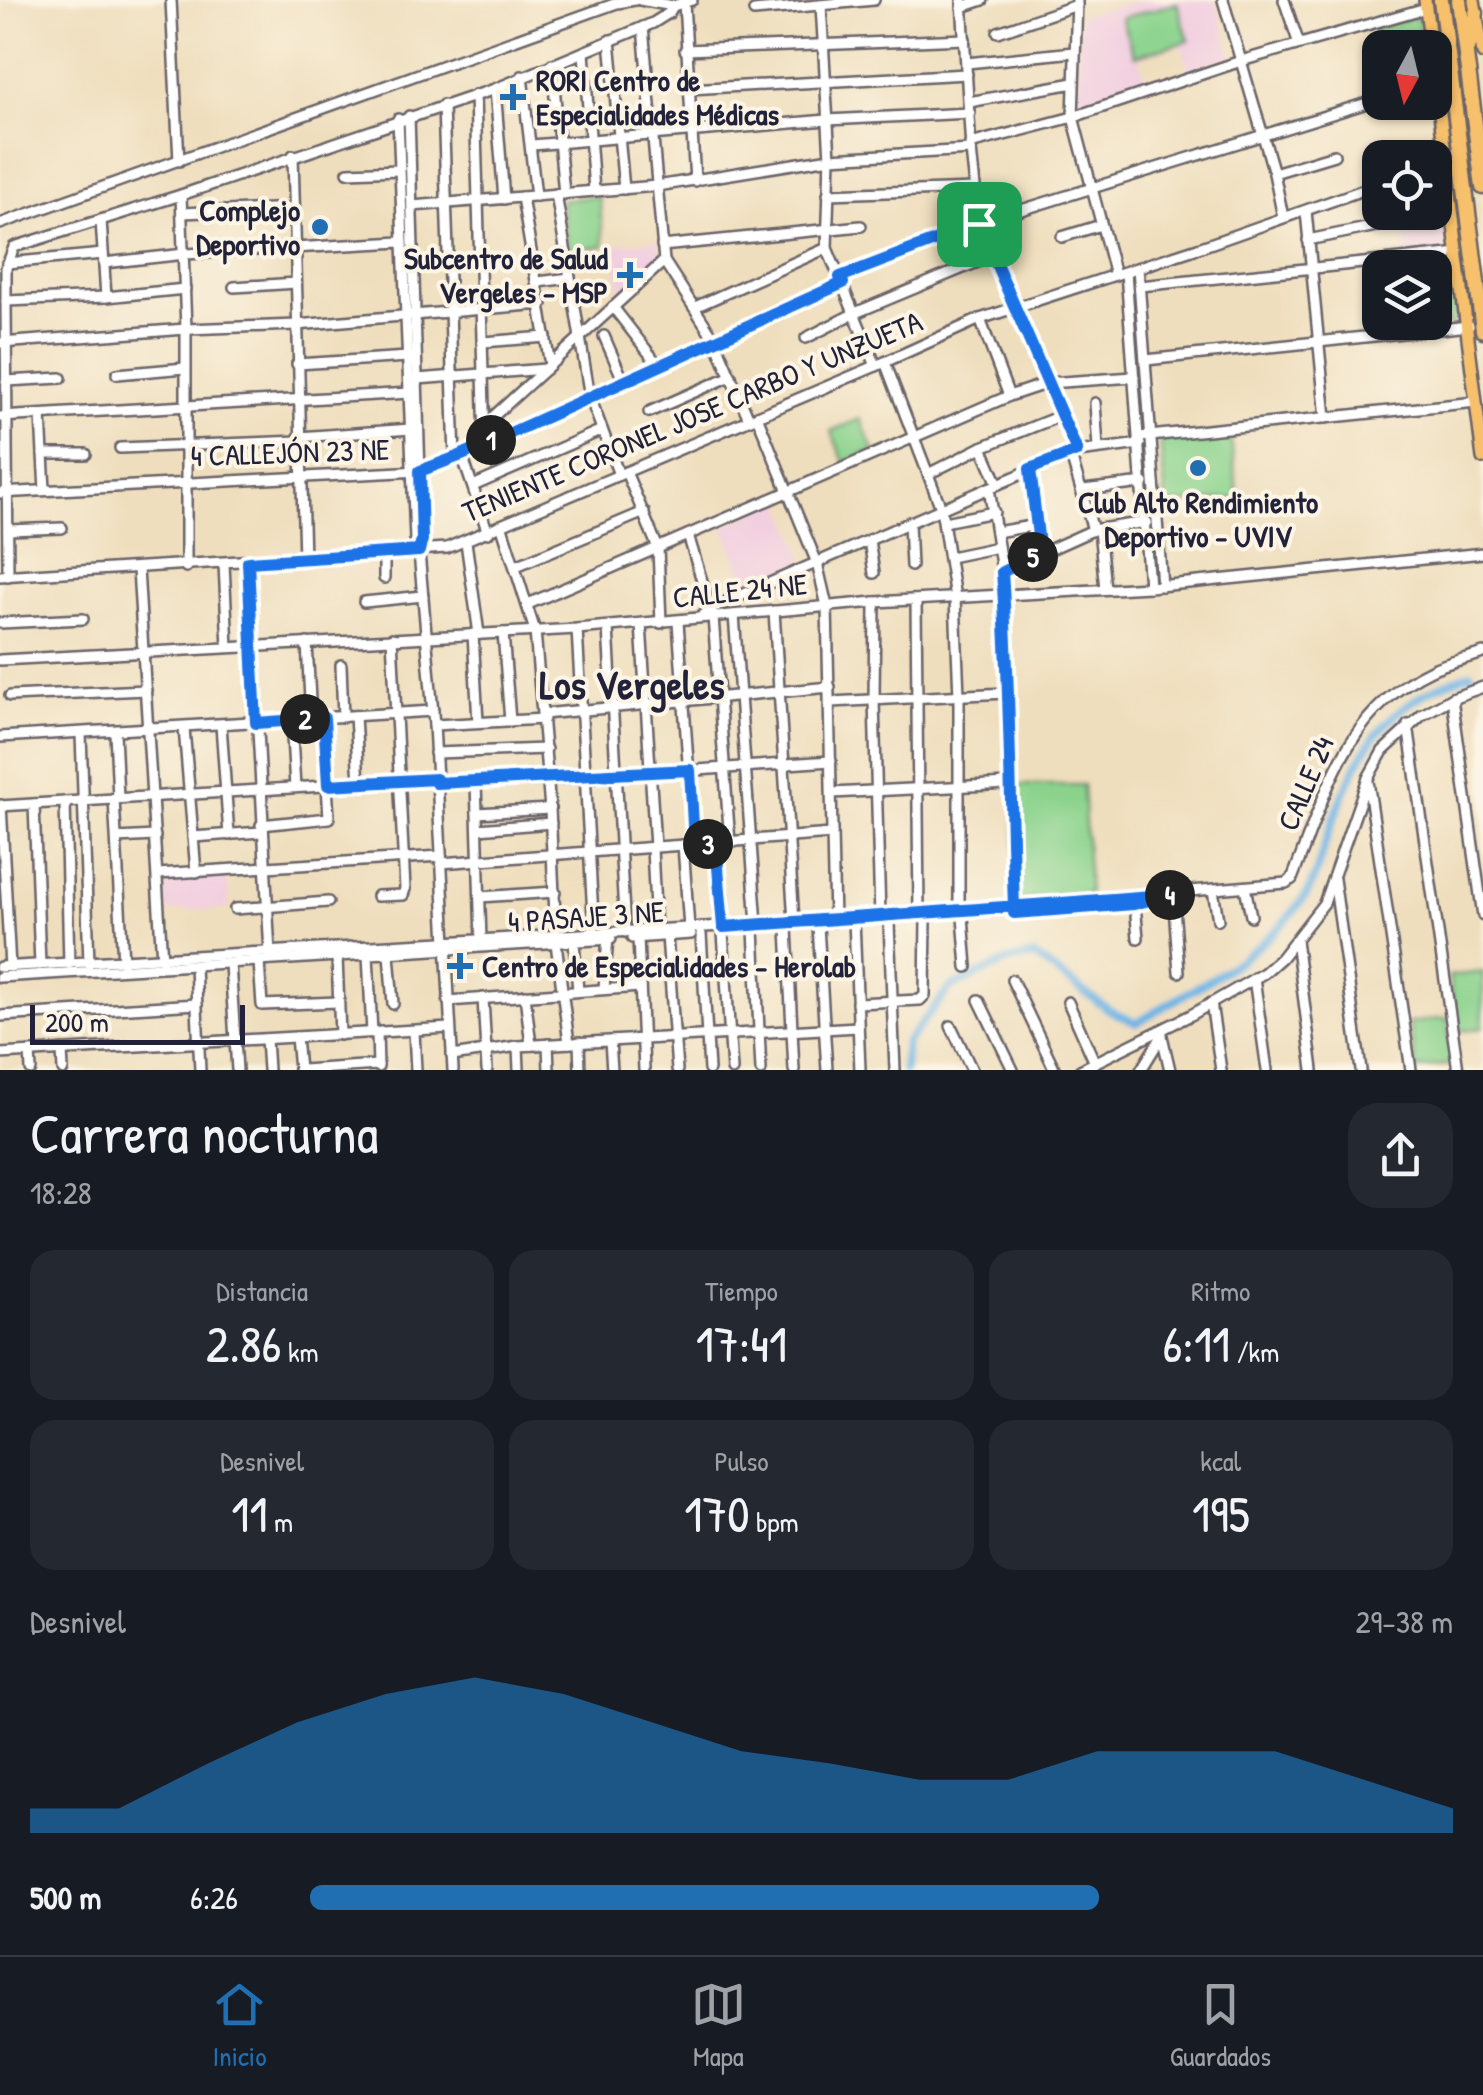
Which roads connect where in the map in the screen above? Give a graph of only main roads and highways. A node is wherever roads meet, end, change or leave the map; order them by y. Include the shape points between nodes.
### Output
1 (1442, 0) edge
2 (1459, 0) edge
3 (1426, 4) edge
4 (1475, 6) edge
5 (1429, 30) edge
6 (1483, 53) edge
7 (1467, 60) junction
8 (1448, 140) edge
9 (1481, 153) edge
10 (1452, 160) edge
11 (1452, 180) edge
12 (1483, 187) edge
13 (1452, 188) edge
14 (1476, 328) edge
15 (1483, 458) edge

1 - 8 highway
2 - 7 highway
3 - 5 main road
4 - 6 main road
4 - 7 highway
7 - 9 highway
9 - 10 main road
9 - 12 highway
11 - 14 highway
13 - 14 main road
14 - 15 main road

